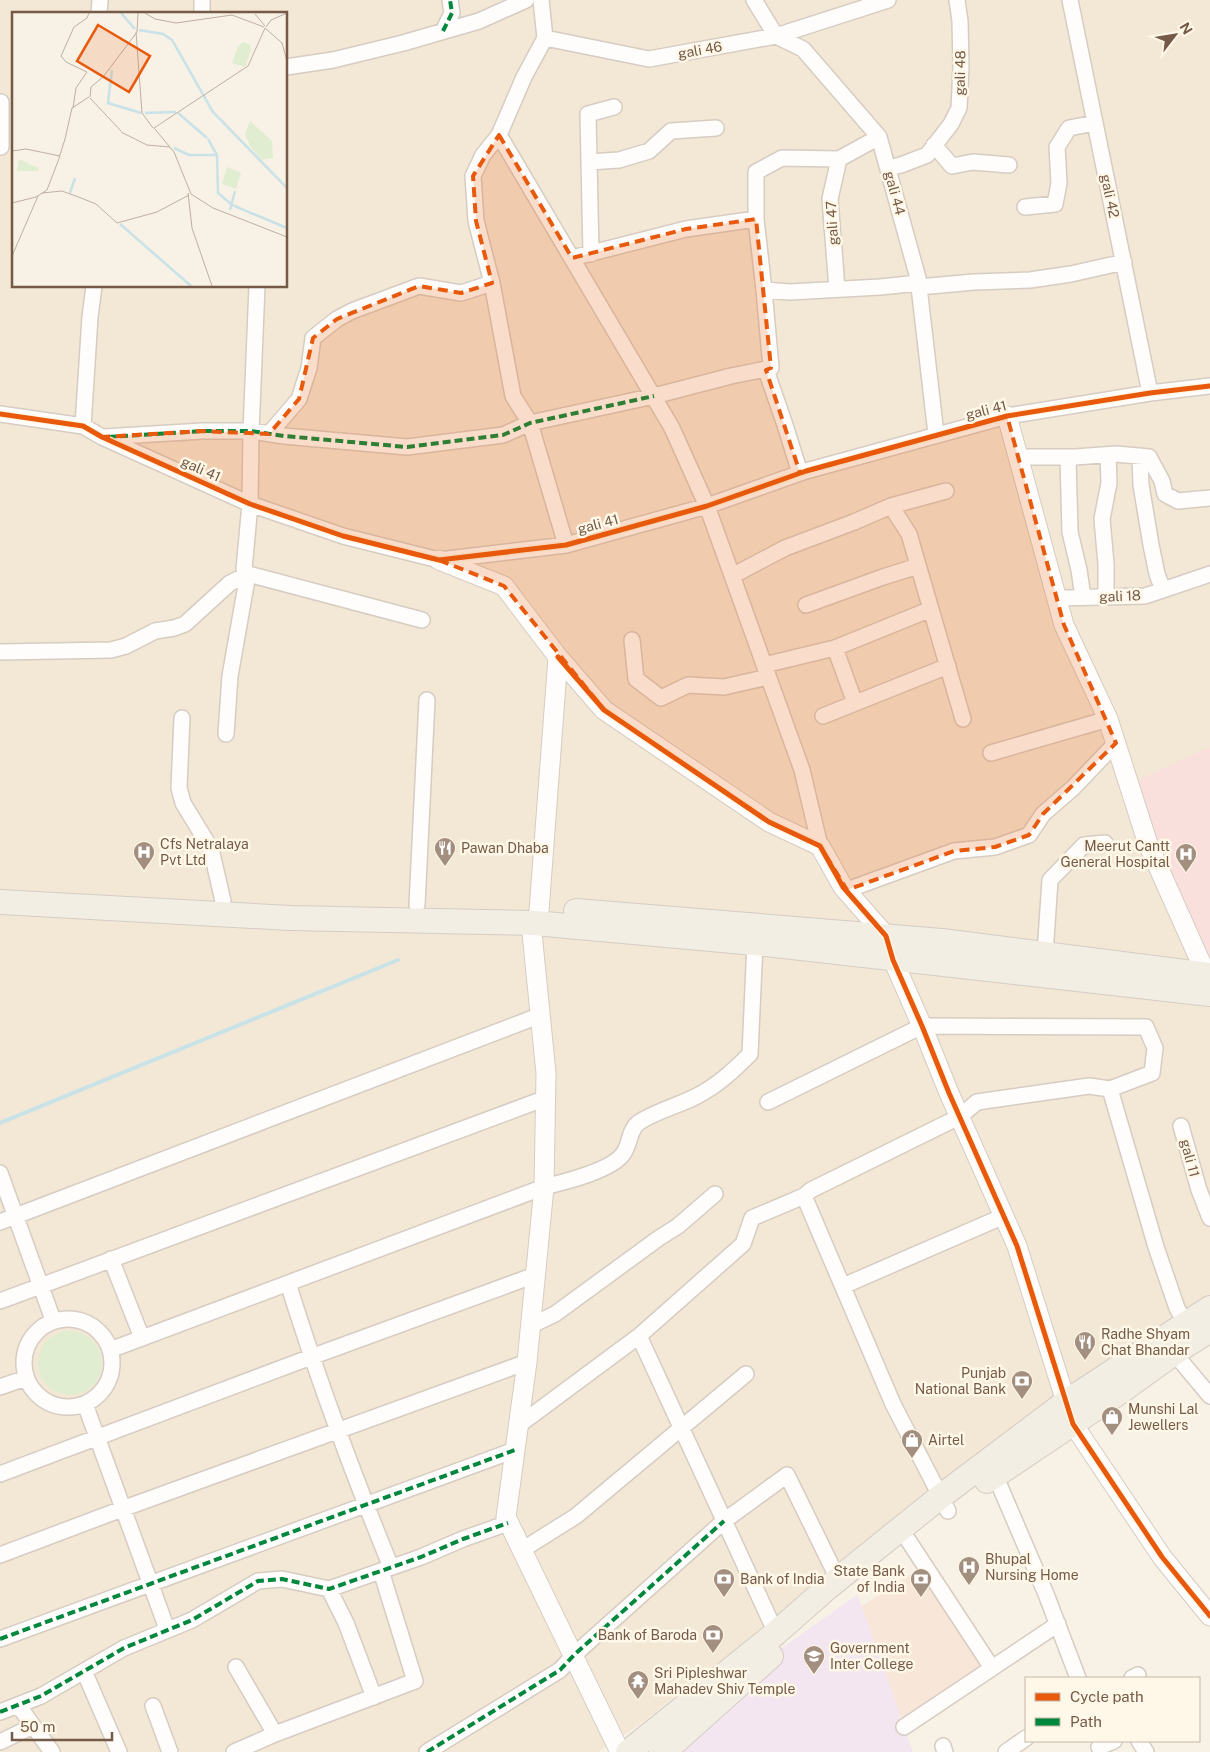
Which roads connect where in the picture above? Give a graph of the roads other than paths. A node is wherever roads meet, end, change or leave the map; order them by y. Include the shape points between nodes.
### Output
1 (450, 0) edge
2 (526, 0) edge
3 (541, 0) edge
4 (754, 0) edge
5 (888, 0) edge
6 (956, 0) edge
7 (1070, 0) edge
8 (859, 4) edge
9 (443, 31) junction
10 (776, 36) junction
11 (546, 38) junction
12 (288, 66) edge
13 (5, 101) edge
14 (614, 107) dead end
15 (1096, 123) junction
16 (716, 128) dead end
17 (499, 135) junction
18 (879, 137) junction
19 (934, 145) junction
20 (1, 147) edge
21 (839, 158) junction
22 (589, 162) junction
23 (1009, 165) dead end
24 (888, 168) junction
25 (1025, 207) dead end
26 (756, 219) junction
27 (590, 254) junction
28 (572, 258) junction
29 (1124, 262) junction
30 (492, 284) junction
31 (919, 285) junction
32 (94, 288) edge
33 (257, 288) edge
34 (837, 289) junction
35 (764, 290) junction
36 (766, 370) junction
37 (1210, 386) edge
38 (1150, 393) junction
39 (654, 396) junction
40 (0, 414) edge
41 (1007, 416) junction
42 (530, 423) junction
43 (83, 426) junction
44 (251, 431) junction
45 (269, 434) junction
46 (936, 434) junction
47 (102, 437) junction
48 (1108, 455) junction
49 (1140, 456) junction
50 (1018, 457) junction
51 (1068, 457) junction
52 (800, 473) junction
53 (946, 492) dead end
54 (1210, 498) edge
55 (250, 504) junction
56 (707, 506) junction
57 (891, 506) junction
58 (566, 545) junction
59 (440, 560) junction
60 (918, 566) junction
61 (248, 574) junction
62 (1210, 574) edge
63 (732, 576) junction
64 (1163, 590) junction
65 (1082, 597) junction
66 (1106, 597) junction
67 (1057, 598) junction
68 (806, 605) dead end
69 (931, 609) junction
70 (422, 620) dead end
71 (632, 640) dead end
72 (835, 648) junction
73 (0, 652) edge
74 (558, 657) junction
75 (948, 666) junction
76 (766, 671) junction
77 (426, 700) dead end
78 (856, 702) junction
79 (822, 716) dead end
80 (182, 718) dead end
81 (964, 719) dead end
82 (1108, 719) junction
83 (226, 734) dead end
84 (1116, 744) junction
85 (991, 753) dead end
86 (1104, 842) dead end
87 (820, 846) junction
88 (847, 890) junction
89 (0, 891) edge
90 (223, 901) junction
91 (0, 902) edge
92 (417, 905) junction
93 (535, 917) junction
94 (886, 936) junction
95 (755, 943) junction
96 (1046, 954) junction
97 (893, 960) junction
98 (1208, 981) edge
99 (541, 1015) junction
100 (922, 1026) junction
101 (1110, 1089) junction
102 (546, 1098) junction
103 (768, 1102) dead end
104 (959, 1117) junction
105 (1182, 1126) dead end
106 (0, 1174) edge
107 (544, 1188) junction
108 (715, 1194) dead end
109 (804, 1196) junction
110 (16, 1216) junction
111 (1004, 1216) junction
112 (1210, 1218) edge
113 (0, 1222) edge
114 (110, 1260) junction
115 (535, 1275) junction
116 (288, 1283) junction
117 (41, 1286) junction
118 (843, 1286) junction
119 (0, 1301) edge
120 (1210, 1308) edge
121 (53, 1320) junction
122 (1186, 1324) junction
123 (530, 1326) junction
124 (1210, 1330) edge
125 (639, 1336) junction
126 (142, 1338) junction
127 (110, 1350) junction
128 (1174, 1353) junction
129 (311, 1357) junction
130 (528, 1362) junction
131 (746, 1374) dead end
132 (26, 1378) junction
133 (0, 1387) edge
134 (1210, 1396) edge
135 (85, 1404) junction
136 (1069, 1413) junction
137 (519, 1425) junction
138 (682, 1428) junction
139 (337, 1431) junction
140 (97, 1438) junction
141 (515, 1450) junction
142 (0, 1474) edge
143 (995, 1475) junction
144 (366, 1504) junction
145 (944, 1504) junction
146 (122, 1509) junction
147 (724, 1521) junction
148 (508, 1523) junction
149 (908, 1540) junction
150 (522, 1550) junction
151 (0, 1556) edge
152 (386, 1569) junction
153 (838, 1579) junction
154 (150, 1584) junction
155 (329, 1589) junction
156 (1210, 1616) edge
157 (1058, 1624) junction
158 (166, 1629) junction
159 (776, 1633) junction
160 (0, 1639) edge
161 (574, 1655) junction
162 (236, 1667) dead end
163 (992, 1668) junction
164 (84, 1671) junction
165 (1078, 1677) edge
166 (374, 1697) junction
167 (18, 1705) junction
168 (153, 1706) dead end
169 (0, 1712) edge
170 (33, 1726) junction
171 (904, 1727) dead end
172 (275, 1734) junction
173 (1025, 1739) edge
174 (0, 1742) edge
175 (1112, 1742) edge
176 (1099, 1747) edge
177 (52, 1752) edge
178 (119, 1752) edge
179 (170, 1752) edge
180 (234, 1752) edge
181 (427, 1752) edge
182 (620, 1752) edge
183 (628, 1752) edge
184 (661, 1752) edge
185 (1006, 1752) edge

1 - 9 street via 452,13
2 - 9 street
3 - 11 street
4 - 10 street
5 - 8 street, gali 46
6 - 19 street, gali 48 via 960,21 959,108
7 - 15 street, gali 42
8 - 10 street, gali 46
9 - 12 street via 333,60
10 - 11 street, gali 46 via 649,59
10 - 18 street, gali 44 via 802,50
11 - 17 street via 524,77
13 - 20 street
14 - 22 street via 588,114
15 - 25 street via 1069,128 1057,147 1059,183 1055,204
15 - 29 street, gali 42
16 - 22 street via 671,132 649,151 619,160
17 - 28 street
17 - 30 street via 483,155 473,176 476,221
18 - 21 street
18 - 24 street, gali 44
19 - 23 street via 952,166 973,162
19 - 24 street, gali 48 via 927,154
21 - 26 street via 782,158 756,172
21 - 34 street, gali 47 via 830,199
22 - 27 street
24 - 31 street, gali 44
26 - 27 street via 686,229
26 - 35 street
27 - 28 street
28 - 39 street
29 - 31 street via 1030,280
29 - 38 street, gali 42
30 - 42 street via 513,396
30 - 45 street via 461,293 419,286 337,319 313,338 309,368 299,399
31 - 34 street
31 - 46 street, gali 44
32 - 43 street
33 - 44 street
34 - 35 street
35 - 36 street via 771,368
36 - 39 street
36 - 52 street
37 - 38 street, gali 41
38 - 41 street, gali 41
39 - 42 street
39 - 56 street
40 - 43 street, gali 41
41 - 46 street, gali 41
41 - 50 street
42 - 45 street via 503,435 407,447
42 - 58 street
43 - 47 street, gali 41
44 - 45 street
44 - 47 street
44 - 55 street
46 - 52 street, gali 41
47 - 55 street, gali 41
48 - 49 street
48 - 51 street
48 - 66 street via 1109,484 1102,519
49 - 54 street via 1149,457 1162,480 1165,494 1178,502
49 - 64 street via 1141,485 1151,545
50 - 51 street
50 - 67 street
51 - 65 street via 1070,532
52 - 56 street, gali 41
53 - 57 street
55 - 59 street, gali 41 via 343,536
55 - 61 street via 244,569
56 - 58 street, gali 41
56 - 63 street
57 - 60 street via 909,534
57 - 63 street via 785,548
58 - 59 street, gali 41
59 - 74 street via 504,586
60 - 68 street
60 - 69 street
61 - 70 street
61 - 73 street via 230,584 185,624 155,631 126,646 111,650
61 - 83 street via 230,676
62 - 64 street, gali 18
63 - 76 street
64 - 66 street, gali 18 via 1145,596
65 - 66 street, gali 18
65 - 67 street, gali 18
67 - 82 street via 1064,625
69 - 72 street
69 - 75 street
71 - 76 street via 636,679 661,698 688,685 724,686
72 - 76 street
72 - 78 street
74 - 87 street via 604,710 769,822
74 - 93 street
75 - 78 street
75 - 81 street
76 - 87 street via 802,770
77 - 92 street
78 - 79 street
80 - 90 street via 179,788 183,803 211,849
82 - 84 street
82 - 85 street
84 - 88 street via 1043,814 1029,835 995,847 954,851
84 - 98 street via 1148,844
86 - 96 street via 1084,845 1050,880
87 - 88 street
88 - 94 street
89 - 90 main road
90 - 92 main road
91 - 93 main road via 280,917
92 - 93 main road
93 - 94 main road via 578,911
93 - 95 main road
93 - 99 street
94 - 96 main road
94 - 97 street
95 - 97 main road
95 - 107 street via 750,1054 725,1079 697,1096 635,1124 622,1155 607,1166 592,1174
96 - 98 main road
97 - 98 main road
97 - 100 street
99 - 102 street
99 - 110 street
100 - 101 street via 1146,1028 1155,1048 1152,1073
100 - 103 street
100 - 104 street
101 - 104 street via 1089,1086 977,1102
101 - 122 street via 1156,1247 1177,1308
102 - 107 street
102 - 114 street
104 - 109 street
104 - 111 street
105 - 112 street, gali 11
106 - 110 street
107 - 115 street
107 - 116 street
108 - 123 street via 678,1226 555,1314
109 - 118 street
109 - 125 street via 752,1218 743,1244
110 - 113 street
110 - 117 street
111 - 118 street
111 - 136 street via 1017,1246
114 - 117 street
114 - 126 street
115 - 123 street
115 - 129 street
116 - 126 street
116 - 129 street
117 - 119 street
117 - 121 street
118 - 145 street via 893,1404
120 - 122 main road
121 - 127 street via 77,1319 88,1323 102,1335
121 - 132 street via 34,1333 27,1343 23,1366
122 - 136 main road
123 - 130 street
124 - 128 main road
125 - 137 street
125 - 138 street
126 - 127 street
127 - 135 street via 112,1361 108,1382 102,1392
128 - 134 street
128 - 136 main road via 1120,1392
129 - 139 street
129 - 140 street
130 - 137 street
130 - 139 street
131 - 138 street
132 - 133 street
132 - 135 street via 35,1393 50,1404 67,1408
135 - 140 street
136 - 143 main road
136 - 145 main road
136 - 156 street via 1162,1557
137 - 141 street
138 - 147 street
138 - 150 street via 576,1516
139 - 144 street
139 - 146 street
140 - 142 street
140 - 146 street
141 - 144 street
141 - 148 street via 506,1517
143 - 145 main road
143 - 157 street
144 - 152 street
144 - 154 street
145 - 149 main road
145 - 153 main road
146 - 151 street
146 - 154 street
147 - 153 street via 787,1475
147 - 159 street
147 - 161 street
148 - 150 street
148 - 152 street
149 - 163 street
149 - 184 main road
150 - 161 street
152 - 155 street
152 - 166 street via 415,1681
153 - 159 main road
154 - 158 street
154 - 160 street
155 - 158 street via 282,1579 258,1581 192,1620
155 - 166 street via 346,1622
157 - 163 street
157 - 165 street
158 - 164 street
159 - 183 main road
161 - 181 street via 560,1670
161 - 182 street
162 - 172 street
163 - 171 street
164 - 167 street via 41,1696
164 - 178 street
166 - 172 street
167 - 169 street
167 - 170 street
168 - 179 street
170 - 174 street
170 - 177 street
172 - 180 street
173 - 185 street
175 - 176 street

